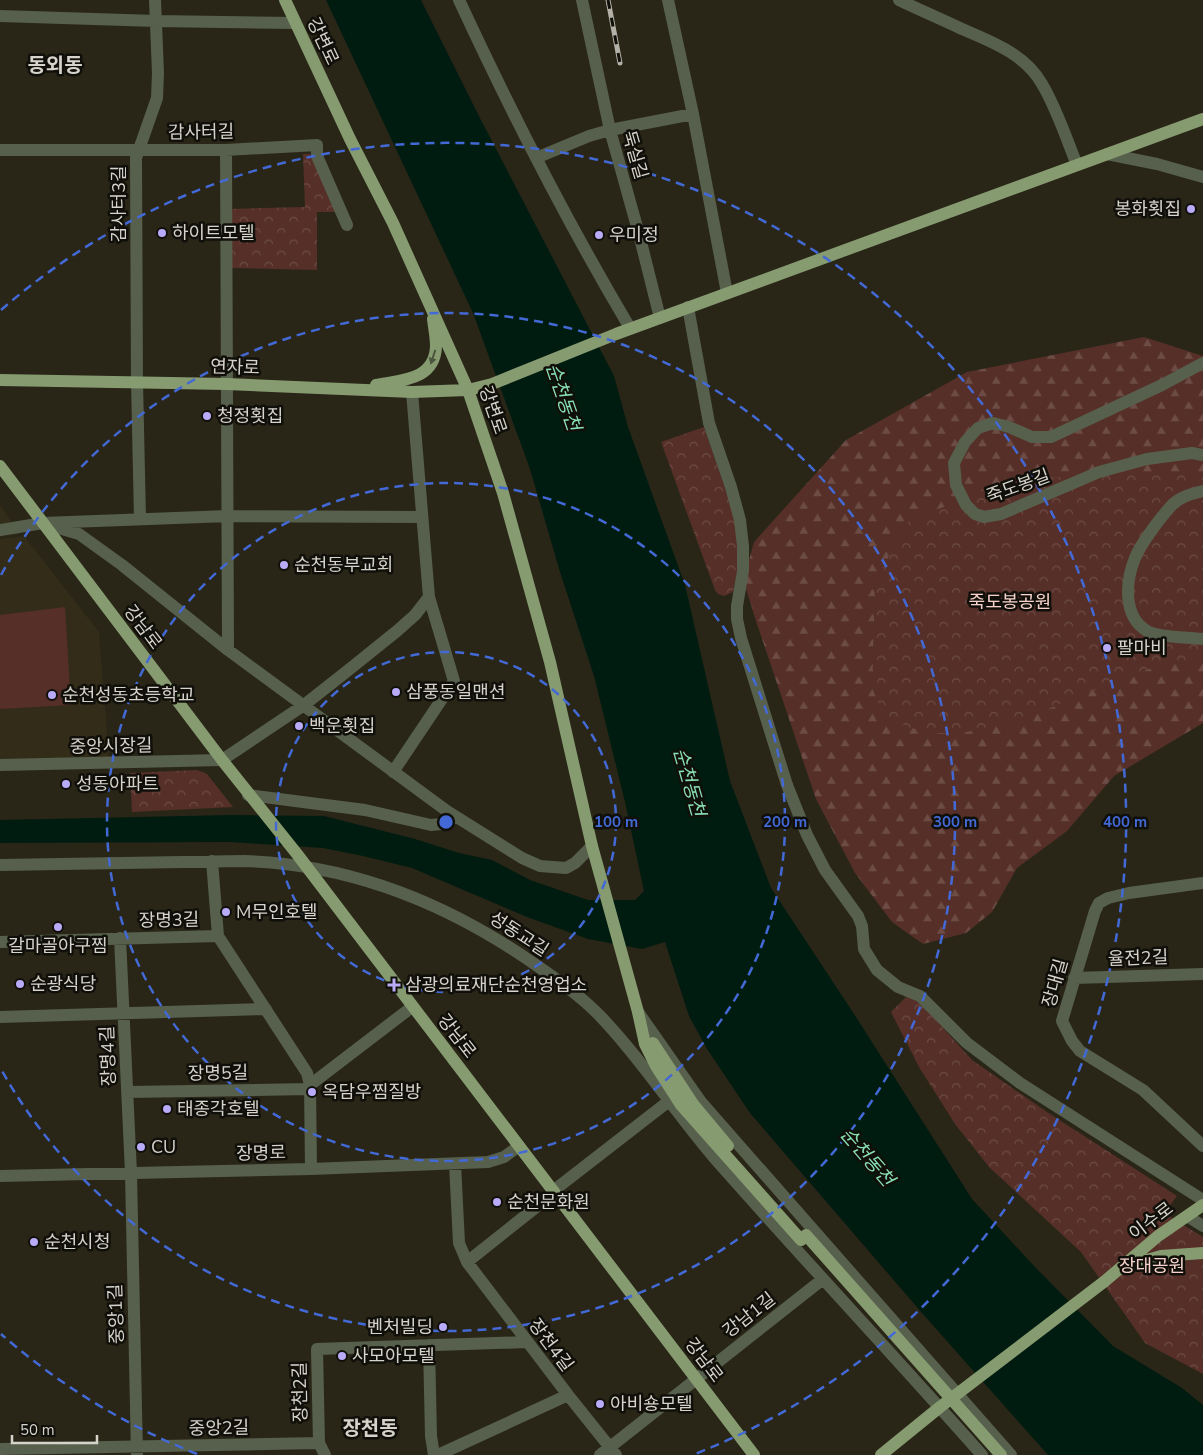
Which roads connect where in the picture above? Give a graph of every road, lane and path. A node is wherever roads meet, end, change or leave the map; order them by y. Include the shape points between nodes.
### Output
1 (155, 0) edge
2 (285, 0) edge
3 (459, 0) edge
4 (582, 0) edge
5 (668, 0) edge
6 (899, 0) edge
7 (0, 16) edge
8 (156, 21) junction
9 (295, 23) junction
10 (693, 114) junction
11 (1203, 119) edge
12 (610, 130) junction
13 (0, 150) edge
14 (226, 150) junction
15 (138, 151) junction
16 (1107, 154) junction
17 (536, 158) junction
18 (1077, 165) junction
19 (1203, 177) edge
20 (347, 225) dead end
21 (727, 293) junction
22 (688, 307) junction
23 (432, 309) junction
24 (660, 318) junction
25 (630, 328) junction
26 (1203, 363) edge
27 (1, 381) edge
28 (137, 382) junction
29 (227, 384) junction
30 (357, 389) junction
31 (468, 390) junction
32 (412, 392) junction
33 (1203, 455) edge
34 (0, 466) edge
35 (1203, 491) edge
36 (228, 516) junction
37 (422, 517) junction
38 (140, 519) junction
39 (44, 523) junction
40 (0, 530) edge
41 (430, 597) junction
42 (1203, 639) edge
43 (228, 650) junction
44 (304, 704) junction
45 (222, 760) junction
46 (0, 765) edge
47 (393, 772) junction
48 (248, 794) junction
49 (456, 817) junction
50 (593, 852) junction
51 (212, 861) junction
52 (0, 865) edge
53 (306, 866) junction
54 (1203, 882) edge
55 (218, 936) junction
56 (120, 938) junction
57 (0, 942) edge
58 (1203, 974) edge
59 (1074, 978) junction
60 (412, 1007) junction
61 (266, 1009) junction
62 (124, 1012) junction
63 (638, 1012) junction
64 (0, 1017) edge
65 (310, 1087) junction
66 (127, 1092) junction
67 (669, 1101) junction
68 (696, 1123) junction
69 (519, 1146) junction
70 (1203, 1146) edge
71 (455, 1164) junction
72 (311, 1169) junction
73 (131, 1173) junction
74 (0, 1176) edge
75 (553, 1191) junction
76 (1203, 1200) edge
77 (1203, 1205) edge
78 (535, 1208) dead end
79 (1187, 1216) junction
80 (1203, 1226) edge
81 (804, 1238) junction
82 (1203, 1254) edge
83 (467, 1262) junction
84 (1121, 1267) junction
85 (823, 1279) junction
86 (527, 1342) junction
87 (430, 1346) junction
88 (696, 1379) junction
89 (962, 1390) junction
90 (568, 1395) junction
91 (940, 1407) junction
92 (319, 1443) junction
93 (0, 1449) edge
94 (137, 1451) edge
95 (613, 1451) edge
96 (325, 1455) edge
97 (434, 1455) edge
98 (438, 1455) edge
99 (600, 1455) edge
100 (754, 1455) edge
101 (881, 1455) edge
102 (982, 1455) edge
103 (993, 1455) edge
104 (1001, 1455) edge
105 (1011, 1455) edge

1 - 8 street, 감사터3길
2 - 9 main road, 강변로
3 - 17 street
4 - 12 street, 둑실길
5 - 10 street
6 - 18 street via 1001,47 1028,66 1042,83 1055,108
7 - 8 street
8 - 9 street
8 - 15 street, 감사터3길 via 157,98
9 - 23 main road, 강변로
10 - 12 street
10 - 21 street
11 - 16 main road, 연자로
12 - 17 street
12 - 24 street, 둑실길
13 - 15 street, 감사터길
14 - 15 street, 감사터길
14 - 20 street, 감사터길 via 317,145 318,156
14 - 29 street
15 - 28 street, 감사터3길
16 - 18 main road, 연자로
16 - 19 street
17 - 25 street
18 - 21 main road, 연자로
21 - 22 main road, 연자로
22 - 24 main road, 연자로
22 - 76 street via 710,423 740,520 743,571 737,619 741,638 787,785 813,848 858,916 864,949 877,970 898,987 920,996 967,1043 1020,1083
23 -> 30 main road via 436,348 425,373
23 - 31 main road, 강변로
24 - 25 main road, 연자로
25 - 31 main road, 연자로 via 492,384
26 - 33 street, 죽도봉길 via 1051,437 1032,437 1009,426 993,423 978,428 965,442 954,463 956,485 966,504 975,514 984,517 1001,514 1099,472 1147,459 1192,453
27 - 28 main road, 연자로
28 - 29 main road, 연자로
28 - 38 street, 감사터3길
29 - 30 main road, 연자로
29 - 36 street
30 - 32 main road, 연자로
31 - 32 main road, 연자로
31 - 50 main road, 강변로 via 503,493 547,653
32 - 37 street
34 - 39 main road, 강남로
35 - 42 street via 1187,495 1173,504 1142,544 1132,567 1128,590 1133,615 1146,631
36 - 37 street
36 - 38 street
36 - 43 street
37 - 41 street
38 - 39 street
39 - 40 street
39 - 43 street via 79,534
39 - 45 main road, 강남로
41 - 44 street via 397,632
41 - 47 street via 454,681
43 - 44 street
44 - 45 street
44 - 47 street
45 - 46 street, 중앙시장길
45 - 48 main road, 강남로
47 - 49 street
48 - 49 street via 365,810 431,824 441,824
48 - 53 main road, 강남로
49 - 50 street via 540,866 566,868
50 - 63 main road, 강변로
51 - 52 street, 성동교길
51 - 53 street, 성동교길
51 - 55 street
53 - 60 main road, 강남로
53 - 67 street, 성동교길 via 405,893 465,920 520,954 600,1016 635,1054
54 - 59 street, 장대길 via 1129,892 1099,903
55 - 56 street, 장명3길
55 - 61 street
56 - 57 street, 장명3길
56 - 62 street, 장명4길
58 - 59 street, 율전2길
59 - 70 street, 장대길 via 1062,1021 1072,1041 1080,1051 1143,1090
60 - 65 street
60 - 69 main road, 강남로
61 - 62 street
61 - 65 street via 303,1064
62 - 64 street
62 - 66 street, 장명4길
63 - 68 main road via 645,1044 656,1066
63 - 81 main road via 657,1051 692,1104
63 - 89 street via 701,1102
65 - 66 street, 장명5길
65 - 72 street
66 - 73 street, 장명4길
67 - 68 street
67 - 75 street
67 - 85 street via 721,1166
68 - 81 main road
69 - 71 street, 장명로 via 488,1162
69 - 75 main road, 강남로
71 - 72 street, 장명로
71 - 83 street, 장천4길 via 458,1236
72 - 73 street, 장명로
73 - 74 street, 장명로
73 - 94 street, 중앙1길
75 - 88 main road, 강남로
77 - 79 main road, 이수로
78 - 83 street
79 - 80 street
79 - 84 main road, 이수로
81 - 103 main road via 865,1314
81 - 104 main road, bridge
82 - 84 main road via 1161,1256
83 - 86 street, 장천4길
84 - 89 main road, 이수로
85 - 88 street, 강남1길
85 - 91 street
86 - 87 street, 장천2길
86 - 90 street, 장천4길
87 - 92 street, 장천2길 via 317,1349
87 - 97 street
88 - 95 street
88 - 100 main road, 강남로
89 - 91 main road
89 - 105 street
90 - 95 street, 장천4길
90 - 98 street
91 - 101 main road
91 - 102 street
92 - 94 street, 중앙2길
92 - 96 street, 장천2길
93 - 94 street, 중앙2길
95 - 99 street

